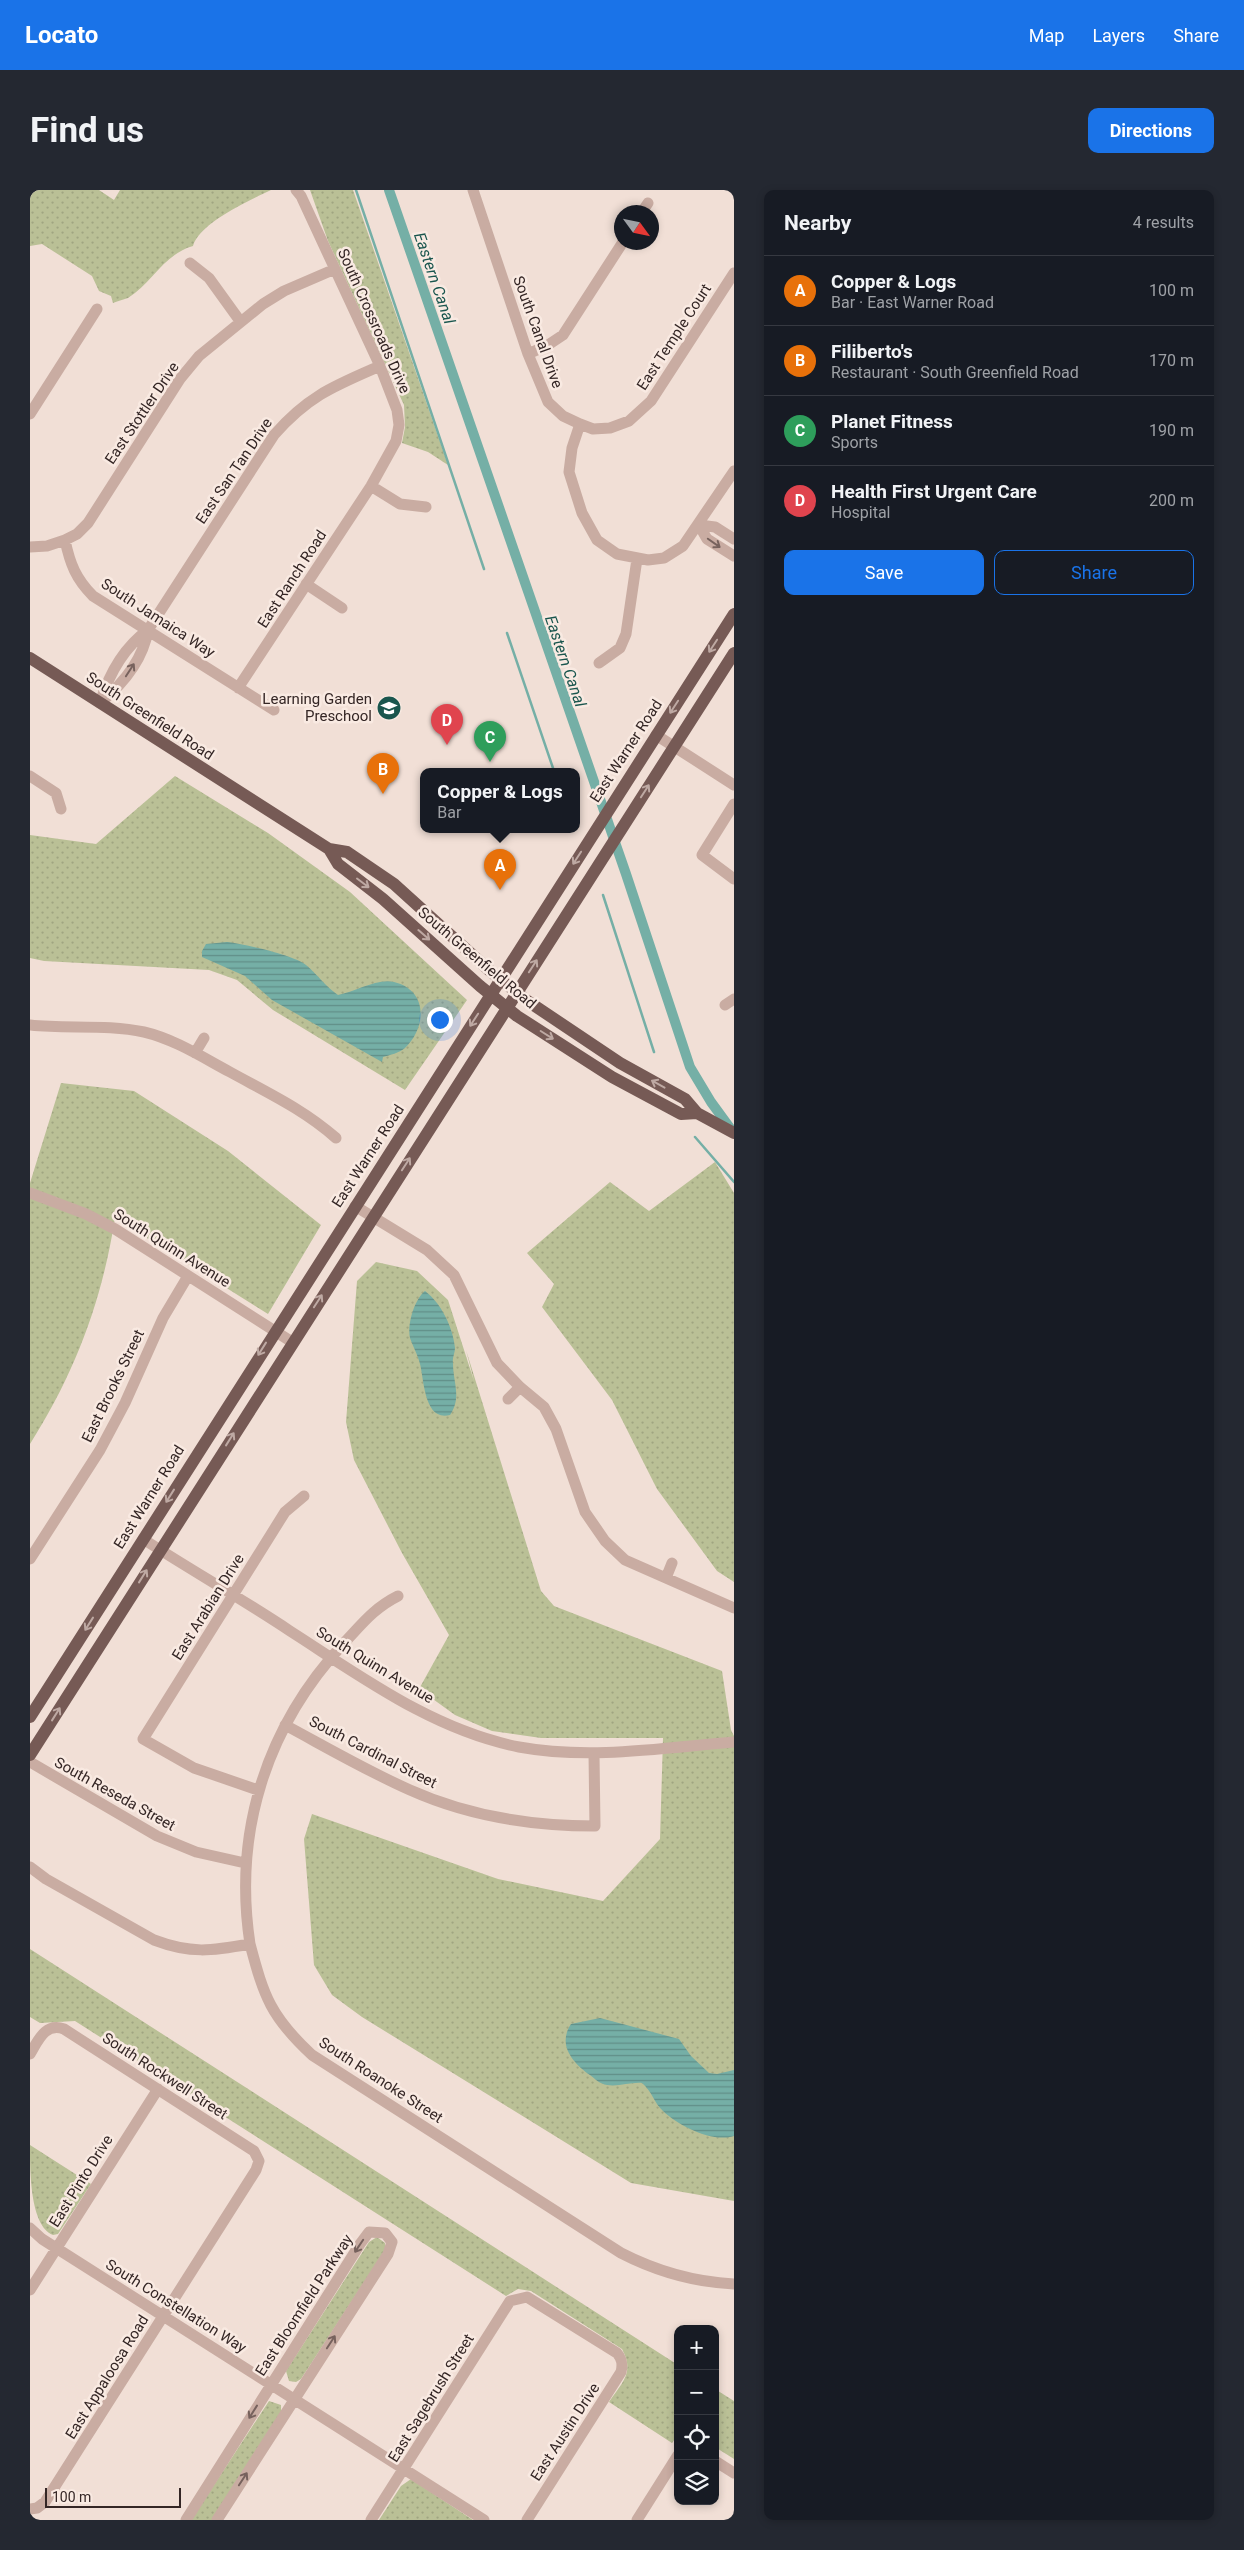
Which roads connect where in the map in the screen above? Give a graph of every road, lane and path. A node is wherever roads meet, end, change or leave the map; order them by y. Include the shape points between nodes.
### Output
1 (473, 190) edge
2 (300, 192) edge
3 (618, 250) edge
4 (190, 263) dead end
5 (335, 269) junction
6 (734, 273) edge
7 (97, 309) dead end
8 (240, 320) junction
9 (528, 354) junction
10 (380, 366) junction
11 (30, 414) edge
12 (580, 424) junction
13 (734, 471) edge
14 (371, 486) junction
15 (426, 507) dead end
16 (699, 525) junction
17 (734, 539) edge
18 (64, 540) junction
19 (30, 547) edge
20 (734, 556) edge
21 (636, 559) junction
22 (306, 584) junction
23 (342, 608) dead end
24 (734, 614) edge
25 (148, 630) junction
26 (734, 652) edge
27 (30, 658) edge
28 (598, 663) dead end
29 (238, 688) junction
30 (100, 703) junction
31 (274, 710) dead end
32 (656, 735) junction
33 (674, 747) junction
34 (30, 776) edge
35 (734, 785) edge
36 (734, 804) edge
37 (61, 809) dead end
38 (329, 849) junction
39 (734, 879) edge
40 (499, 978) junction
41 (516, 992) junction
42 (490, 994) junction
43 (506, 1007) junction
44 (30, 1024) edge
45 (204, 1038) dead end
46 (195, 1053) junction
47 (697, 1113) junction
48 (734, 1134) edge
49 (336, 1138) dead end
50 (30, 1193) edge
51 (355, 1206) junction
52 (372, 1217) junction
53 (188, 1276) junction
54 (274, 1331) junction
55 (292, 1342) junction
56 (520, 1387) junction
57 (508, 1399) dead end
58 (304, 1496) dead end
59 (142, 1538) junction
60 (160, 1550) junction
61 (30, 1559) edge
62 (672, 1563) dead end
63 (666, 1578) junction
64 (234, 1594) junction
65 (398, 1596) dead end
66 (734, 1608) edge
67 (331, 1657) junction
68 (30, 1717) edge
69 (285, 1725) junction
70 (734, 1742) edge
71 (594, 1754) junction
72 (30, 1755) edge
73 (30, 1762) edge
74 (258, 1790) junction
75 (245, 1863) junction
76 (30, 1867) edge
77 (250, 1944) junction
78 (30, 2054) edge
79 (158, 2089) junction
80 (258, 2156) joint
81 (30, 2228) edge
82 (56, 2248) junction
83 (734, 2284) edge
84 (30, 2290) edge
85 (520, 2297) joint
86 (164, 2315) junction
87 (271, 2384) junction
88 (295, 2398) junction
89 (675, 2460) edge
90 (719, 2464) edge
91 (404, 2469) junction
92 (734, 2473) edge
93 (34, 2508) edge
94 (186, 2520) edge
95 (217, 2520) edge
96 (371, 2520) edge
97 (484, 2520) edge
98 (526, 2520) edge
99 (636, 2520) edge

1 - 9 street, South Canal Drive
2 - 5 street, South Crossroads Drive
3 - 9 street via 563,335
4 - 8 street via 209,278
5 - 8 street, East Stottler Drive via 284,291
5 - 10 street, South Crossroads Drive
6 - 12 street, East Temple Court via 651,401 629,421 610,428 594,429
7 - 11 street
8 - 18 street, East Stottler Drive via 199,356 180,379 88,523 77,534
9 - 12 street, South Canal Drive via 548,402 563,416
10 - 14 street, South Crossroads Drive via 397,410 398,425 396,441
10 - 25 street, East San Tan Drive via 324,391 289,418 274,436
12 - 21 street via 569,472 582,513 597,540 617,554
13 - 16 street
14 - 15 street via 400,504
14 - 22 street, East Ranch Road
16 - 17 street via 715,527
16 -> 20 street via 708,540
16 - 21 street via 683,546 664,558
18 - 19 street
18 - 25 street, South Jamaica Way via 71,567 80,583 94,596
21 - 28 street via 626,634 620,648
22 - 23 street
22 - 29 street, East Ranch Road
24 -> 32 main road, East Warner Road
25 - 29 street, South Jamaica Way
25 - 30 street, East San Tan Drive via 145,647 127,676
26 - 33 main road
27 - 30 main road, South Greenfield Road
29 - 31 street, South Jamaica Way
30 - 38 main road, South Greenfield Road
32 - 33 street
32 -> 40 main road, East Warner Road
33 - 35 street
41 -> 33 main road
34 - 37 street via 56,793
36 - 39 street via 702,855
38 - 40 main road, South Greenfield Road via 347,852 394,884
38 -> 42 main road, South Greenfield Road via 338,864 383,899
40 - 41 main road, South Greenfield Road
40 - 42 main road, East Warner Road
41 - 43 main road
47 -> 41 main road, South Greenfield Road via 684,1099 620,1063
42 - 43 main road, South Greenfield Road
42 -> 51 main road, East Warner Road
43 -> 47 main road, South Greenfield Road via 612,1077 681,1114
52 -> 43 main road
44 - 46 street via 144,1032
45 - 46 street
46 - 49 street via 312,1117
47 - 48 main road, South Greenfield Road
50 - 53 street, South Quinn Avenue via 86,1214 115,1229
51 - 52 street
51 - 54 main road, East Warner Road
55 -> 52 main road
52 - 56 street via 427,1250 454,1275 497,1363
53 - 54 street, South Quinn Avenue
53 - 61 street, East Brooks Street via 162,1318 125,1403 100,1450
54 - 55 street, South Quinn Avenue
54 -> 59 main road, East Warner Road
60 -> 55 main road
56 - 57 street
56 - 63 street via 544,1407 556,1429 585,1512 605,1541 625,1560
58 - 64 street, East Arabian Drive via 285,1512
59 - 60 street, South Quinn Avenue
59 -> 68 main road, East Warner Road
60 - 64 street, South Quinn Avenue
72 -> 60 main road
62 - 63 street
63 - 66 street
64 - 67 street, South Quinn Avenue
64 - 74 street, East Arabian Drive via 143,1740 194,1768
65 - 67 street via 380,1605
67 - 69 street
67 - 71 street, South Quinn Avenue via 396,1698 449,1725 519,1747
69 - 71 street, South Cardinal Street via 383,1777 438,1801 534,1824 595,1826
69 - 74 street
70 - 71 street, South Quinn Avenue
73 - 75 street, South Reseda Street via 157,1836 196,1852
74 - 75 street
75 - 77 street
76 - 77 street via 146,1935 173,1947 201,1952
77 - 83 street, South Roanoke Street via 270,2007 281,2024 312,2054 621,2253 680,2277
78 - 79 street, South Rockwell Street via 44,2032 54,2027 64,2029
79 - 80 street, South Rockwell Street
79 - 82 street, East Pinto Drive
80 - 86 street, East Appaloosa Road via 256,2170
81 - 82 street, South Constellation Way
82 - 84 street, East Pinto Drive
82 - 86 street, South Constellation Way
85 - 91 street, East Sagebrush Street via 510,2301
85 - 98 street, East Austin Drive via 527,2297 621,2358 622,2372
86 - 87 street, South Constellation Way
86 - 93 street, East Appaloosa Road via 45,2502
87 - 88 street, South Constellation Way
88 -> 87 street, East Bloomfield Parkway via 388,2254 392,2242 385,2233 369,2232
87 -> 94 street, East Bloomfield Parkway
88 - 91 street, South Constellation Way
95 -> 88 street, East Bloomfield Parkway
89 - 99 street
90 - 92 street
91 - 96 street, East Sagebrush Street
91 - 97 street, South Constellation Way

